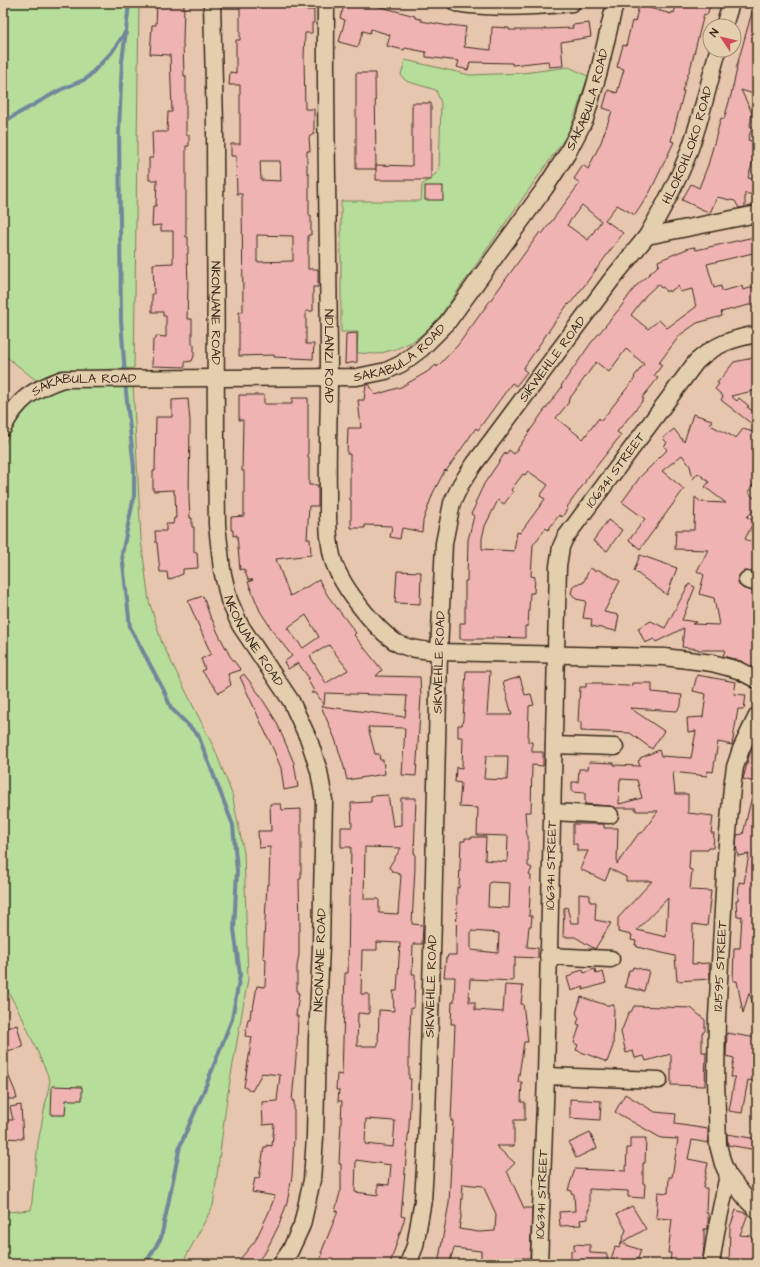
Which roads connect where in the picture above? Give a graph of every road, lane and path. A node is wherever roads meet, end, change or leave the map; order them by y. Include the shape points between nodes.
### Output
1 (212, 3) edge
2 (326, 3) edge
3 (456, 3) edge
4 (572, 3) edge
5 (615, 3) edge
6 (731, 3) edge
7 (726, 18) edge
8 (716, 58) edge
9 (757, 214) edge
10 (647, 236) junction
11 (757, 334) edge
12 (329, 377) junction
13 (216, 378) junction
14 (3, 428) edge
15 (439, 652) junction
16 (556, 655) junction
17 (757, 680) edge
18 (757, 716) edge
19 (554, 745) junction
20 (616, 747) dead end
21 (552, 812) junction
22 (610, 815) dead end
23 (548, 956) junction
24 (611, 959) dead end
25 (546, 1076) junction
26 (659, 1080) dead end
27 (728, 1174) junction
28 (757, 1210) edge
29 (281, 1264) edge
30 (408, 1264) edge
31 (539, 1264) edge
32 (711, 1264) edge

1 - 13 street, NKONJANE ROAD
2 - 12 street, NDLANZI ROAD
3 - 4 street via 515,7
5 - 12 street, SAKABULA ROAD via 600,71 585,119 576,138 545,188 448,322 421,349 401,364 386,371 357,377
6 - 7 street
8 - 10 street, HLOKOHLOKO ROAD via 682,170
9 - 10 street
10 - 15 street, SIKWEHLE ROAD via 612,279 461,484 452,503 444,543
11 - 16 street, 106341 STREET via 718,345 696,362 565,538 559,556
12 - 13 street, SAKABULA ROAD
12 - 15 street, NDLANZI ROAD via 328,511 330,546 335,564 343,582 381,630 398,643
13 - 14 street, SAKABULA ROAD via 63,379 31,392
13 - 29 street, NKONJANE ROAD via 217,525 222,570 229,600 240,625 291,701 309,740 319,771 324,800 316,1138 312,1180 302,1225 290,1252
15 - 16 street
15 - 30 street, SIKWEHLE ROAD via 426,1151 423,1200 415,1246
16 - 17 street via 691,660 738,670
16 - 19 street, 106341 STREET
18 - 27 street, 121595 STREET via 735,767 726,856 716,1080 718,1146 722,1164
19 - 20 street
19 - 21 street, 106341 STREET
21 - 22 street
21 - 23 street, 106341 STREET
23 - 24 street
23 - 25 street, 106341 STREET
25 - 26 street
25 - 31 street, 106341 STREET
27 - 28 street, 121595 STREET
27 - 32 street

